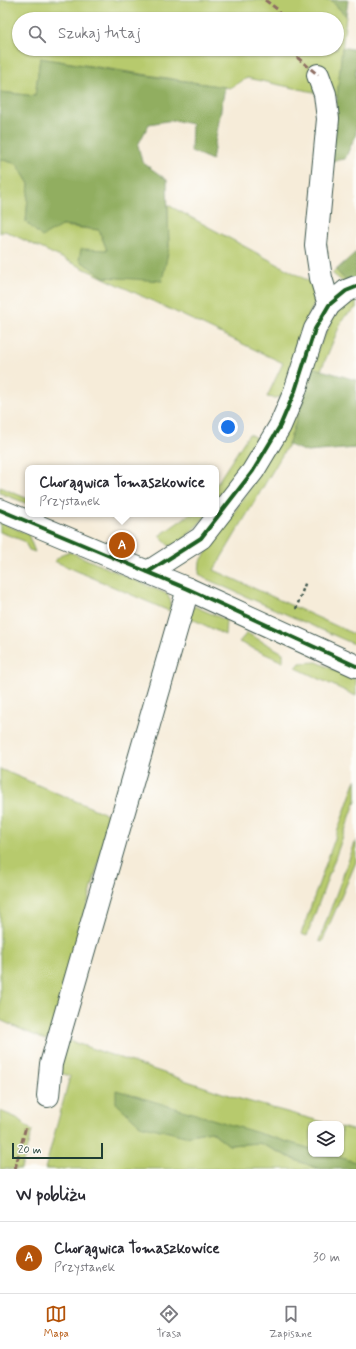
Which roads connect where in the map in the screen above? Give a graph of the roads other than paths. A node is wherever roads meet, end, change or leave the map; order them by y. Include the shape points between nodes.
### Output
1 (318, 75) dead end
2 (356, 287) edge
3 (329, 305) junction
4 (0, 510) edge
5 (219, 515) edge
6 (218, 517) edge
7 (148, 572) junction
8 (188, 589) junction
9 (356, 666) edge
10 (48, 1096) dead end

1 - 3 street via 325,94 328,119 316,245 321,278
2 - 3 street via 346,291
3 - 5 street via 315,328 295,391 280,426 253,472
4 - 7 street
6 - 7 street via 201,538
7 - 8 street
8 - 9 street
8 - 10 street via 51,1064

